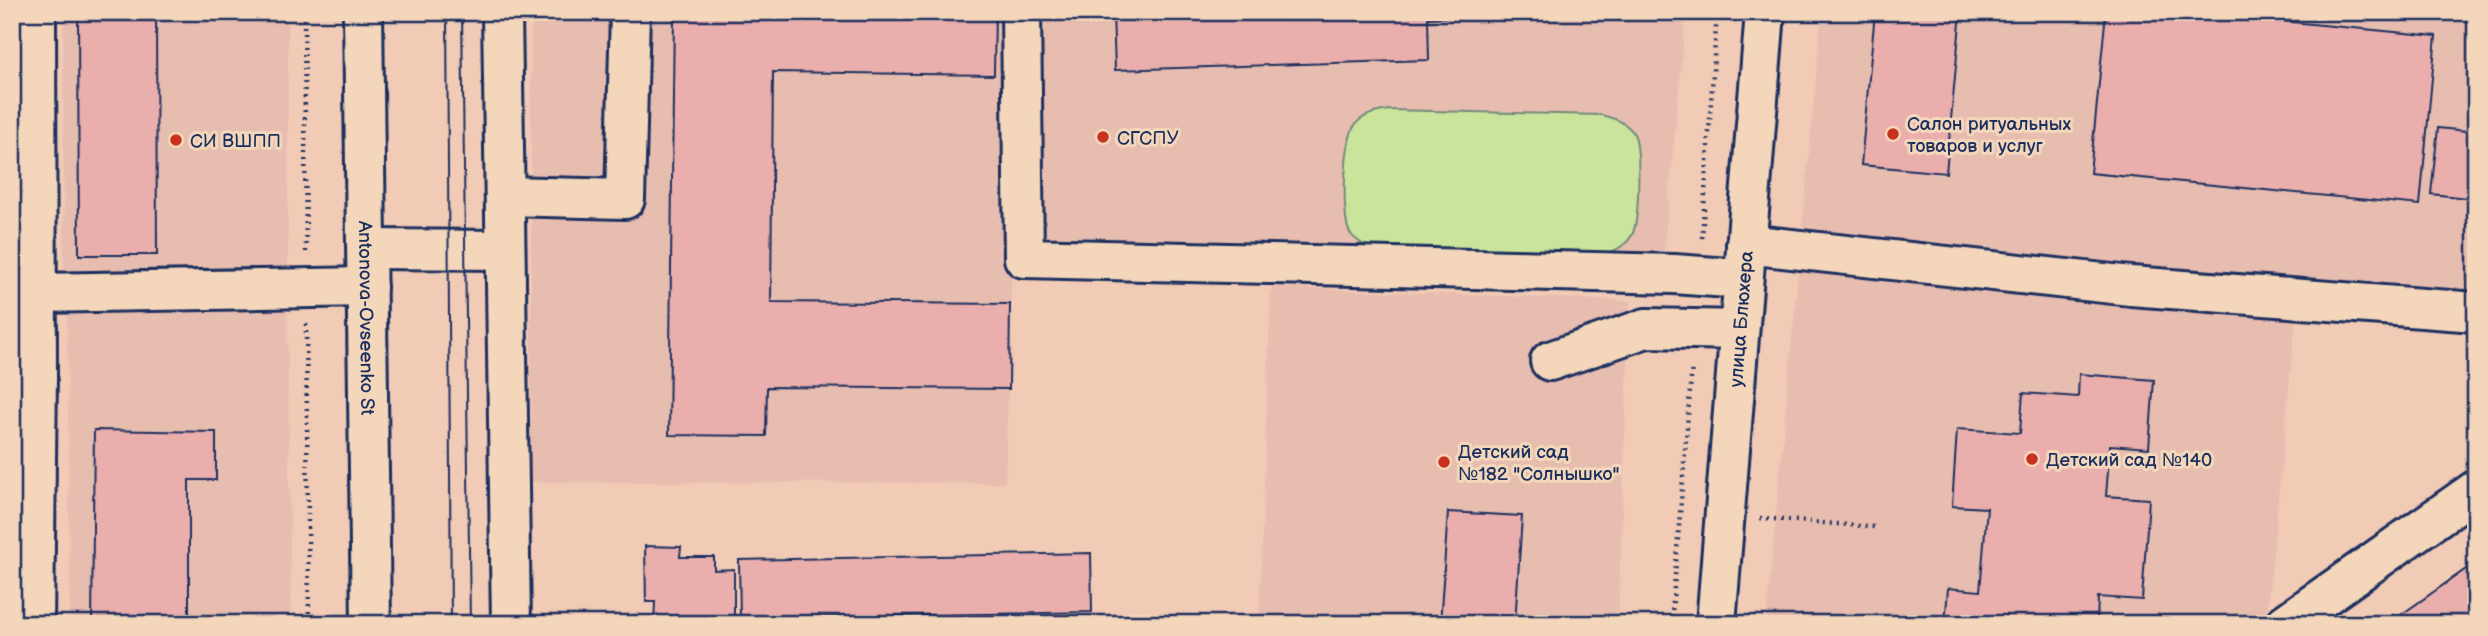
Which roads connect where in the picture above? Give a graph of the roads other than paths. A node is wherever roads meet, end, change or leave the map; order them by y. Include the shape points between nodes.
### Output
1 (36, 12) edge
2 (362, 12) edge
3 (502, 12) edge
4 (630, 12) edge
5 (1021, 12) edge
6 (1765, 12) edge
7 (505, 196) junction
8 (367, 249) junction
9 (505, 250) junction
10 (1744, 261) junction
11 (367, 286) junction
12 (38, 293) junction
13 (2476, 312) edge
14 (1739, 330) junction
15 (1550, 361) dead end
16 (25, 376) edge
17 (2476, 490) edge
18 (34, 624) edge
19 (371, 624) edge
20 (511, 624) edge
21 (1716, 624) edge
22 (2285, 624) edge

1 - 12 street
2 - 8 street, Antonova-Ovseenko St
3 - 7 street
4 - 7 street via 625,198
5 - 10 street via 1024,258 1674,274
6 - 10 street, улица Блюхера
7 - 9 street
8 - 9 street
8 - 11 street, Antonova-Ovseenko St
9 - 20 street
10 - 13 street
10 - 14 street, улица Блюхера
11 - 12 street
11 - 19 street, Antonova-Ovseenko St
12 - 16 street
14 - 15 street via 1646,328
14 - 21 street, улица Блюхера
16 - 18 street
17 - 22 street

